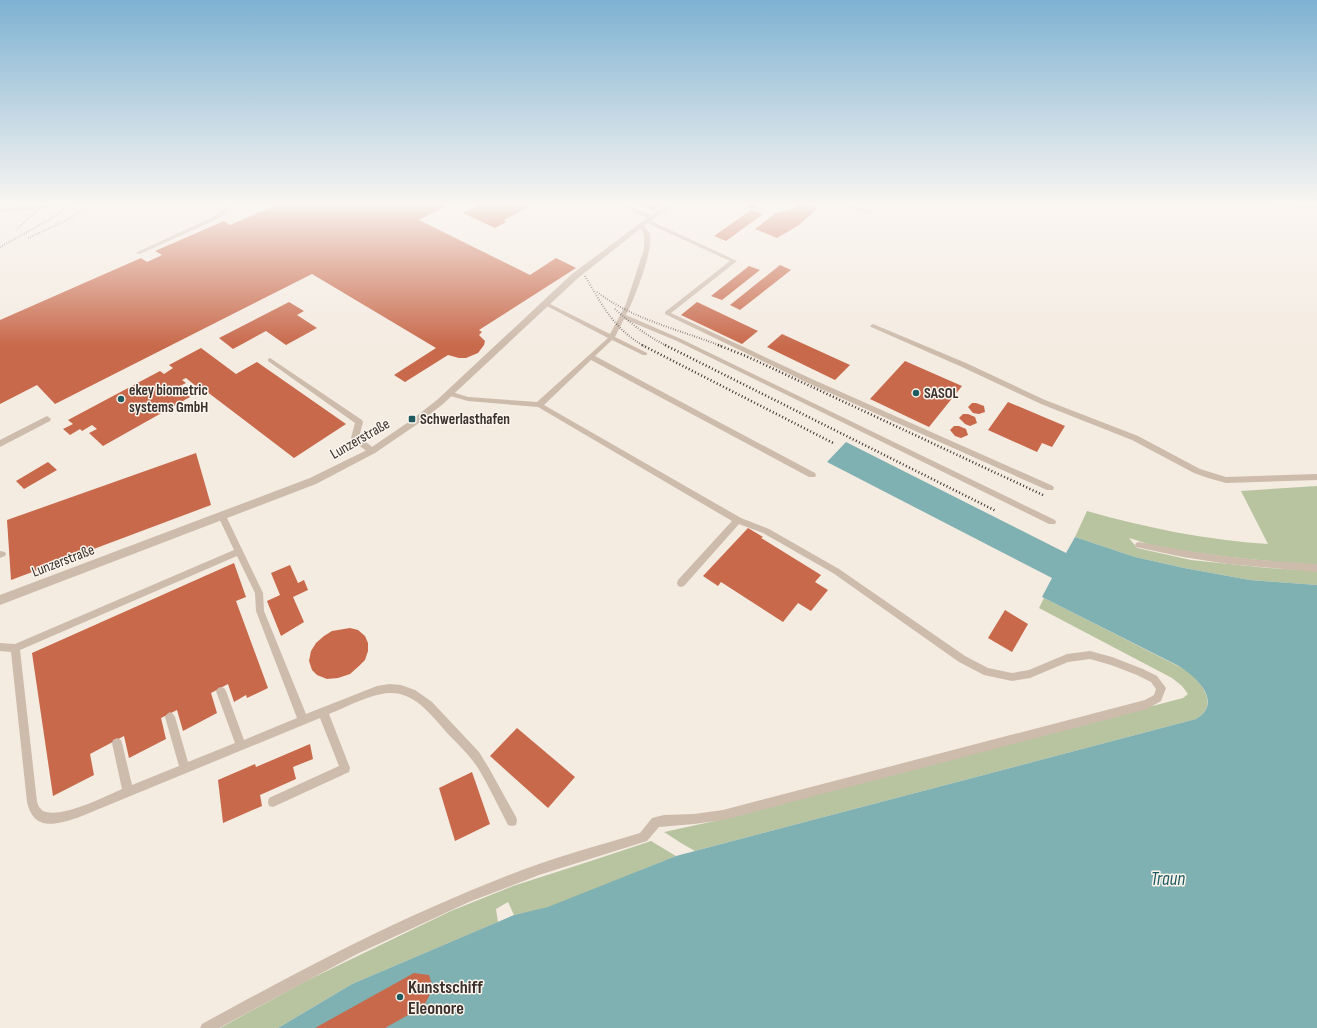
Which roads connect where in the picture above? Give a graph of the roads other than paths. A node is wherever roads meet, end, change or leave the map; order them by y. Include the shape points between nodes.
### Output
1 (142, 251) edge
2 (606, 251) edge
3 (646, 251) edge
4 (712, 251) edge
5 (138, 253) dead end
6 (544, 303) junction
7 (623, 316) junction
8 (873, 326) dead end
9 (612, 338) junction
10 (645, 354) dead end
11 (591, 357) junction
12 (270, 360) dead end
13 (449, 393) junction
14 (539, 405) junction
15 (46, 419) dead end
16 (0, 444) edge
17 (372, 450) junction
18 (812, 475) dead end
19 (1317, 477) edge
20 (1050, 488) dead end
21 (222, 516) junction
22 (738, 520) junction
23 (1052, 522) dead end
24 (1139, 545) dead end
25 (239, 551) junction
26 (1317, 568) edge
27 (681, 583) dead end
28 (0, 600) edge
29 (0, 647) edge
30 (15, 648) junction
31 (221, 691) dead end
32 (324, 712) junction
33 (170, 717) dead end
34 (303, 720) junction
35 (116, 743) dead end
36 (241, 746) junction
37 (185, 768) junction
38 (128, 792) junction
39 (273, 802) dead end
40 (512, 821) dead end
41 (206, 1028) edge

1 - 5 lane
2 - 6 street, Lunzerstraße
3 - 7 lane via 636,287
4 - 20 lane via 734,261 666,313 812,382
6 - 9 lane
6 - 13 street, Lunzerstraße
7 - 9 lane
7 - 23 lane via 679,340
8 - 19 lane via 1043,402 1135,438 1211,476 1226,480
9 - 10 lane
9 - 11 lane
11 - 14 lane
11 - 18 lane
12 - 17 lane via 359,422 355,438
13 - 14 lane via 468,399
13 - 17 street, Lunzerstraße via 413,423
14 - 22 lane
15 - 16 street
17 - 21 street, Lunzerstraße via 313,481
21 - 25 lane
21 - 28 street, Lunzerstraße
22 - 27 lane
22 - 41 lane via 766,531 836,571 962,659 987,672 1012,677 1030,674 1067,658 1090,655 1112,661 1154,679 1161,688 1158,698 1140,706 723,815 656,822 643,837 506,881 449,905 305,974
24 - 26 lane via 1248,564
25 - 30 lane
25 - 34 lane via 259,593 260,611
29 - 30 lane
30 - 38 lane via 35,811 43,817 56,819
31 - 36 lane
32 - 34 lane
32 - 39 lane via 345,768
32 - 40 lane via 390,687 413,693 425,702 478,759
33 - 37 lane
34 - 36 lane
35 - 38 lane
36 - 37 lane
37 - 38 lane

